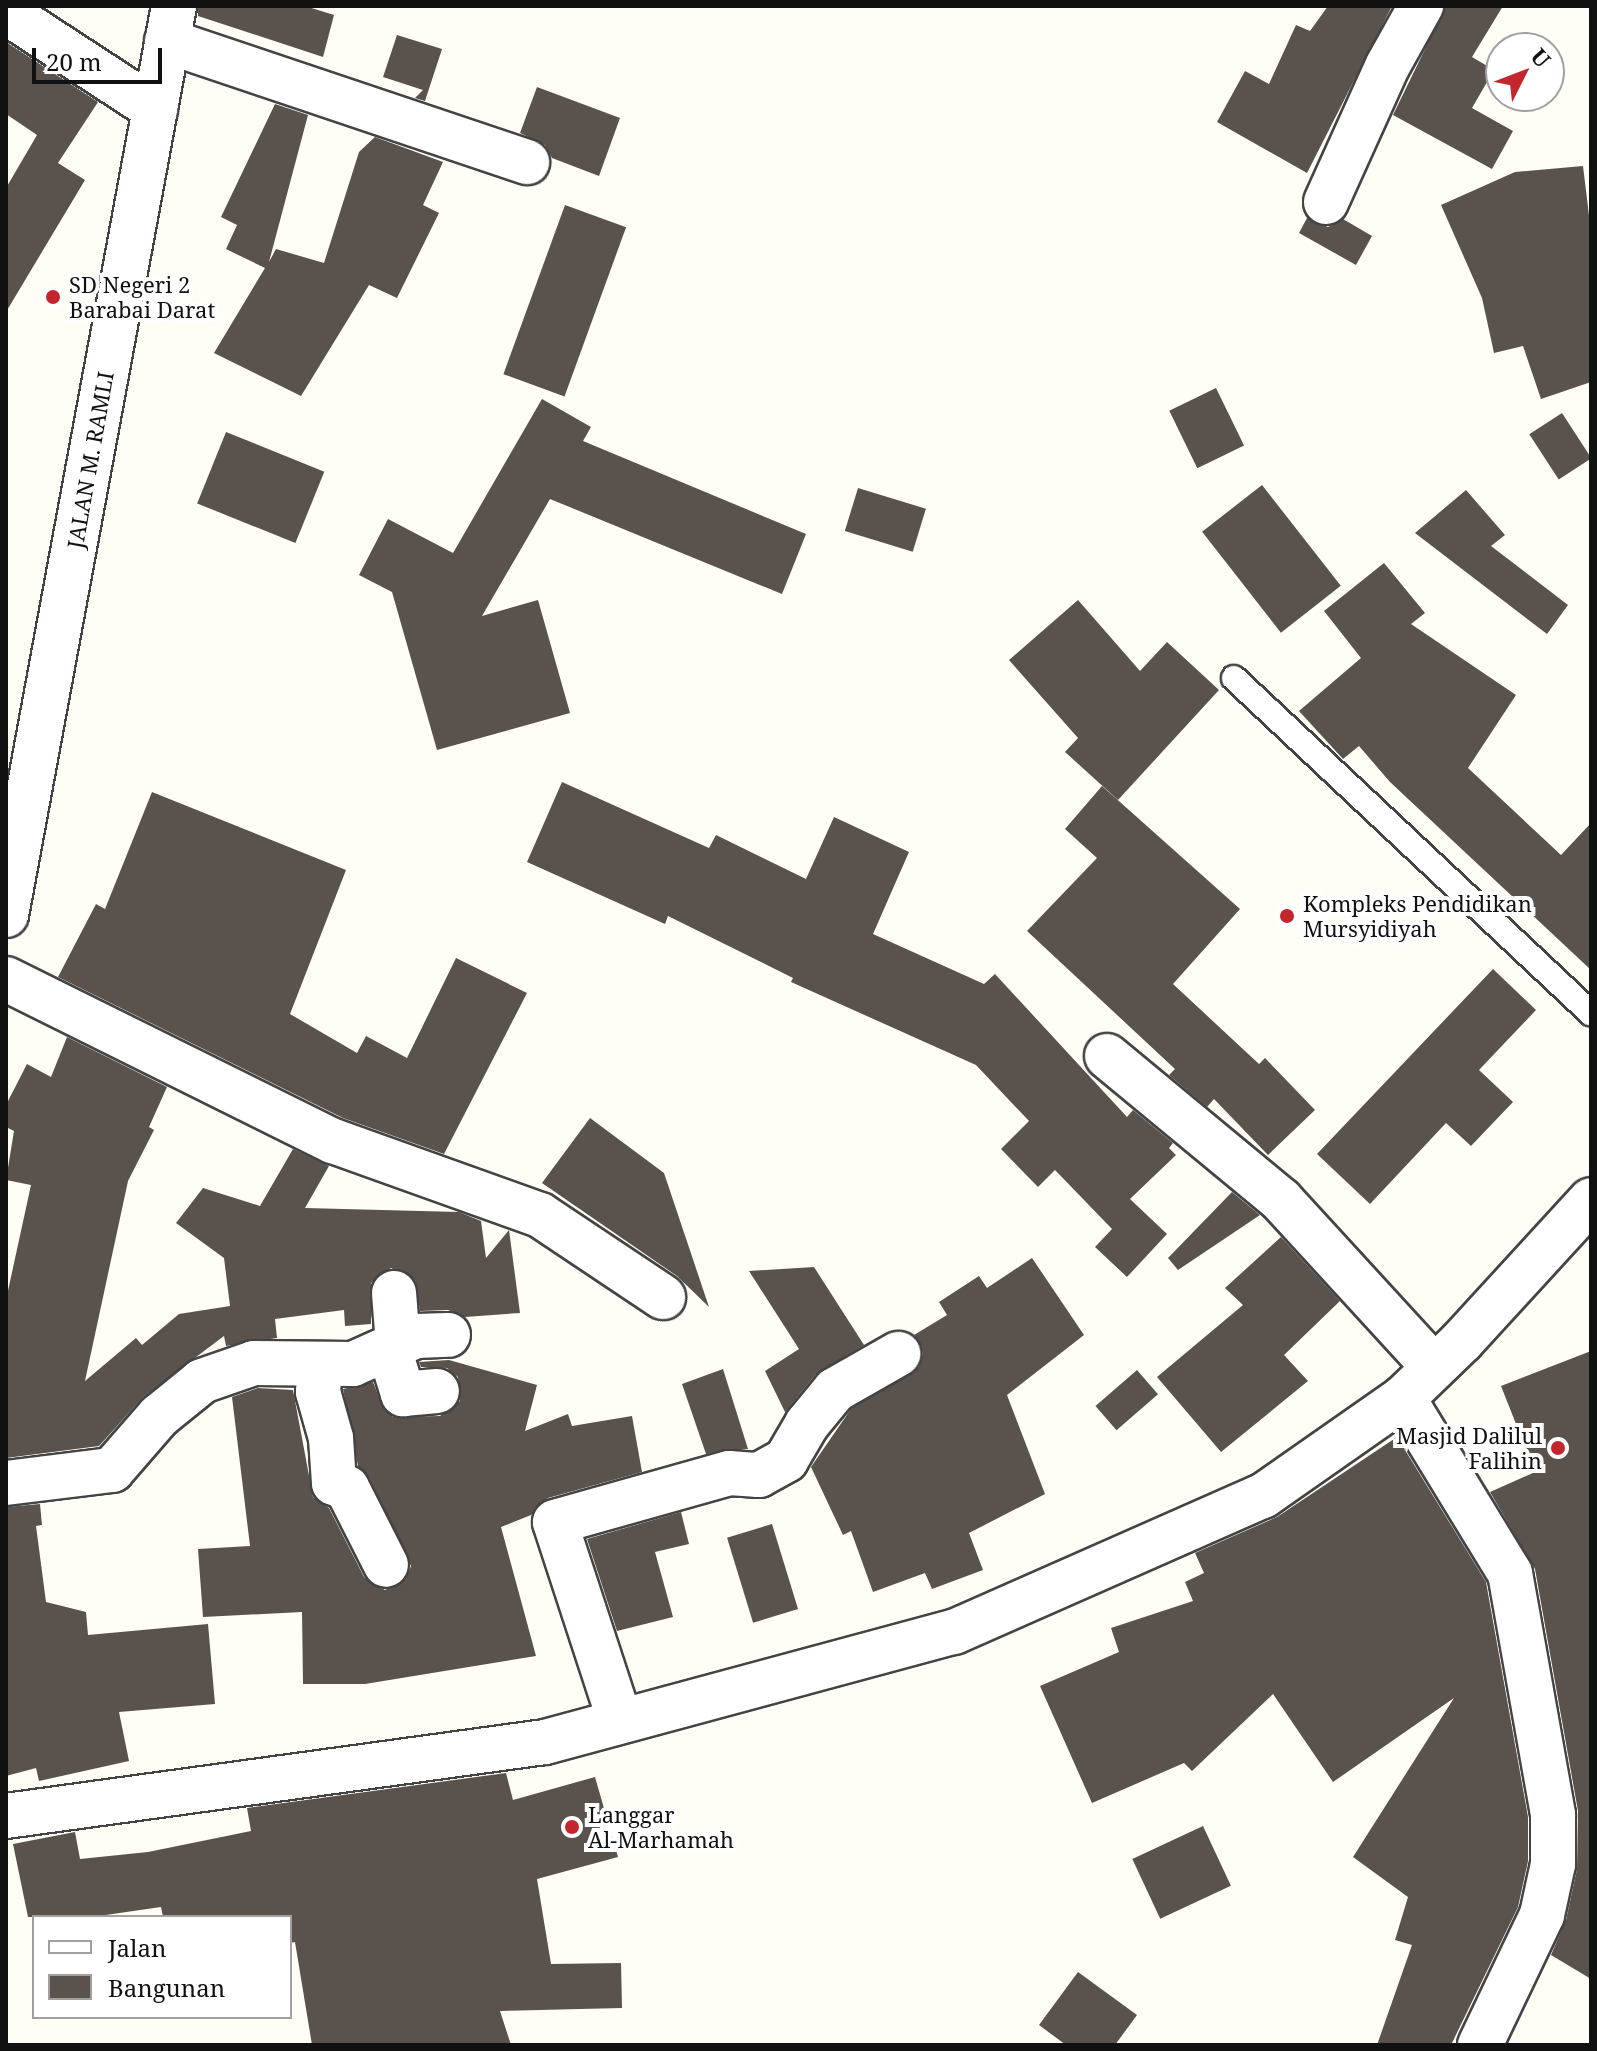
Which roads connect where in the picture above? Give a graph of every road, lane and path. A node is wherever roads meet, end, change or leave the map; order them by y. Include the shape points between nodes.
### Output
1 (1421, 6) edge
2 (6, 12) edge
3 (170, 23) edge
4 (155, 109) junction
5 (527, 162) dead end
6 (1326, 202) dead end
7 (1234, 678) dead end
8 (13, 839) edge
9 (6, 915) edge
10 (6, 979) edge
11 (1591, 1013) edge
12 (1107, 1056) dead end
13 (1591, 1200) edge
14 (394, 1293) dead end
15 (663, 1297) dead end
16 (448, 1335) dead end
17 (398, 1344) junction
18 (898, 1354) dead end
19 (320, 1364) junction
20 (1434, 1367) junction
21 (437, 1391) dead end
22 (1403, 1398) junction
23 (6, 1483) edge
24 (386, 1565) dead end
25 (620, 1721) junction
26 (6, 1816) edge
27 (1480, 2045) edge

1 - 6 street
2 - 4 street
3 - 4 street, JALAN M. RAMLI
3 - 5 street
4 - 8 street, JALAN M. RAMLI
7 - 11 lane
8 - 9 street, JALAN M. RAMLI
10 - 15 street via 333,1141 540,1215
12 - 20 street via 1281,1200
13 - 20 street
14 - 17 street
16 - 17 street via 416,1336
17 - 19 street via 353,1364
17 - 21 street via 392,1358 403,1394
18 - 25 street via 835,1390 786,1460 759,1475 729,1473 555,1522
19 - 23 street via 254,1363 202,1381 159,1416 112,1470
19 - 24 street via 318,1392 331,1438 334,1483 347,1488
20 - 22 street
22 - 25 street via 1263,1496 954,1632
22 - 27 street via 1510,1573 1553,1815 1553,1864 1542,1915
25 - 26 street via 545,1742

